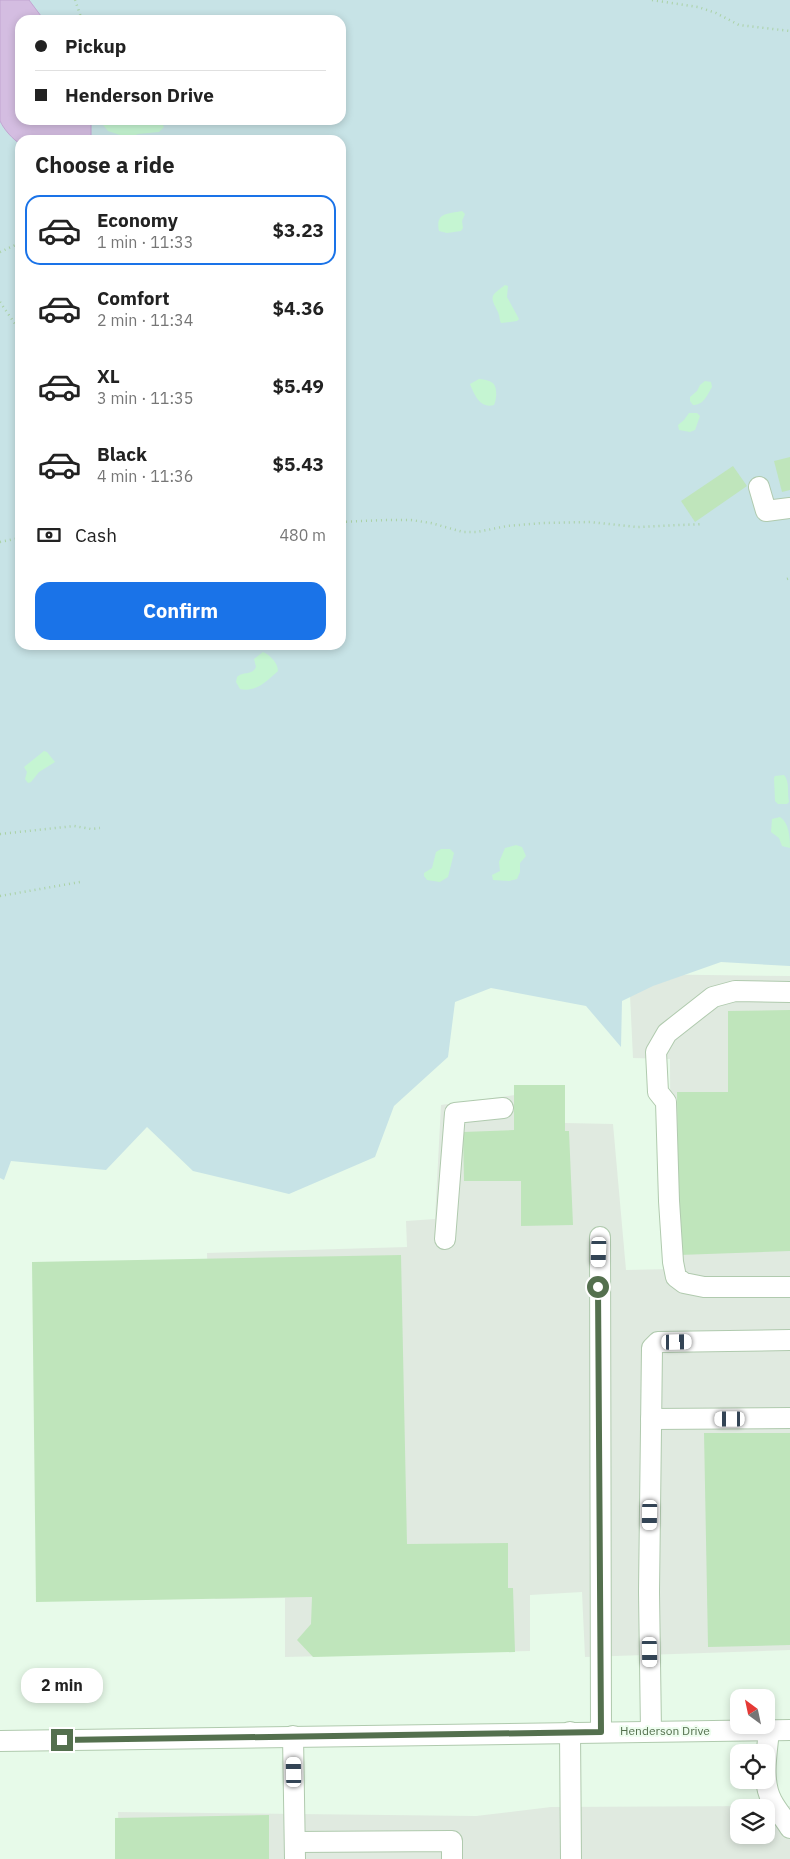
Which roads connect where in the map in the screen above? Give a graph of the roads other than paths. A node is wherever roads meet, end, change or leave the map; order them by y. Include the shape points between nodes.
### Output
1 (759, 487) dead end
2 (790, 508) edge
3 (790, 992) edge
4 (503, 1108) dead end
5 (600, 1237) dead end
6 (445, 1239) dead end
7 (790, 1287) edge
8 (790, 1340) edge
9 (790, 1418) edge
10 (651, 1419) junction
11 (775, 1730) edge
12 (790, 1730) edge
13 (730, 1731) edge
14 (570, 1732) junction
15 (601, 1732) junction
16 (651, 1732) junction
17 (768, 1734) edge
18 (294, 1736) junction
19 (0, 1741) edge
20 (790, 1828) edge
21 (295, 1850) edge
22 (452, 1859) edge
23 (571, 1859) edge

1 - 2 street via 766,511
3 - 7 street via 735,991 713,997 667,1033 656,1052 658,1092 666,1102 669,1201 676,1277 684,1283 704,1288
4 - 6 street via 455,1113
5 - 15 street
8 - 10 street via 658,1342 652,1348
9 - 10 street
10 - 16 street
11 - 12 street, Henderson Drive
13 - 16 street, Henderson Drive
14 - 15 street, Henderson Drive
14 - 18 street, Henderson Drive
14 - 23 street
15 - 16 street, Henderson Drive
17 - 20 street via 768,1787 772,1801
18 - 19 street, Henderson Drive
18 - 21 street
21 - 22 street via 452,1840

